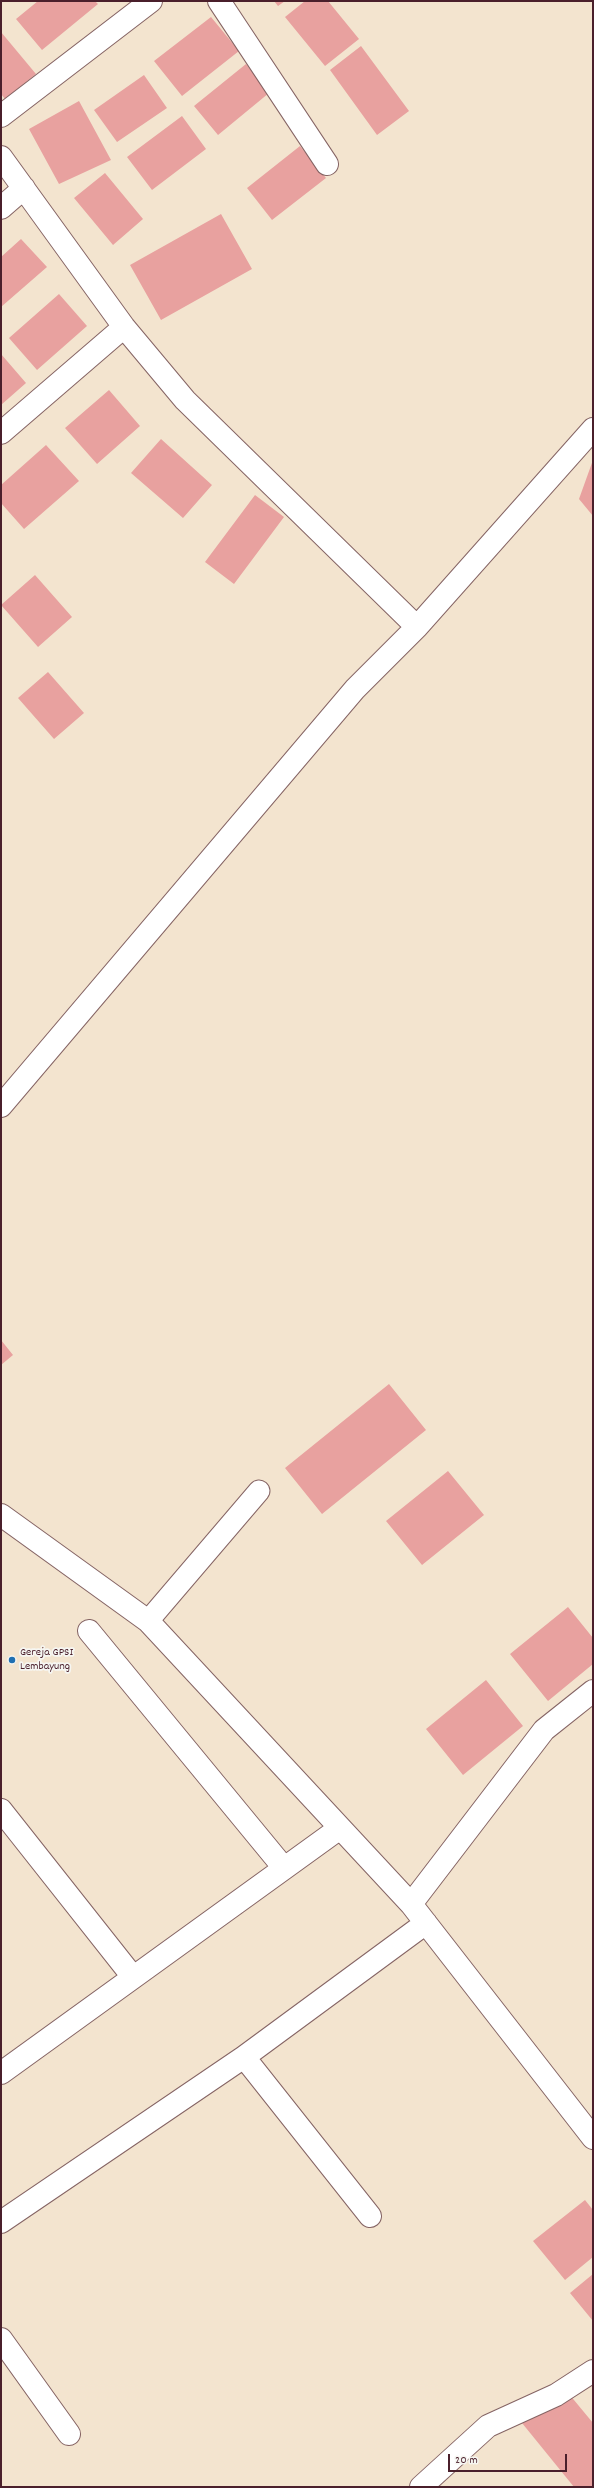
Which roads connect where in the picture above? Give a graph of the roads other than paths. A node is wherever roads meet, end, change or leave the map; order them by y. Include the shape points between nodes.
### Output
1 (151, 1) edge
2 (219, 1) edge
3 (1, 116) edge
4 (1, 157) edge
5 (327, 164) dead end
6 (24, 188) junction
7 (1, 208) edge
8 (124, 327) junction
9 (593, 429) edge
10 (1, 433) edge
11 (417, 627) junction
12 (1, 1106) edge
13 (259, 1491) dead end
14 (1, 1516) edge
15 (148, 1621) junction
16 (90, 1631) dead end
17 (593, 1691) edge
18 (1, 1810) edge
19 (340, 1828) junction
20 (284, 1868) junction
21 (411, 1904) junction
22 (426, 1923) junction
23 (133, 1977) junction
24 (244, 2057) junction
25 (1, 2073) edge
26 (593, 2138) edge
27 (370, 2216) dead end
28 (1, 2222) edge
29 (1, 2339) edge
30 (593, 2371) edge
31 (69, 2434) dead end
32 (421, 2487) edge

1 - 3 street
2 - 5 street
4 - 6 street
6 - 7 street
6 - 8 street
8 - 10 street
8 - 11 street via 185,400
9 - 11 street
11 - 12 street via 355,689
13 - 15 lane
14 - 15 street
15 - 19 street
16 - 20 street
17 - 21 street via 544,1730
18 - 23 street
19 - 20 street
19 - 21 street
20 - 23 street
21 - 22 street
22 - 24 street
22 - 26 street
23 - 25 street
24 - 27 street
24 - 28 street
29 - 31 street
30 - 32 street via 556,2394 488,2426

